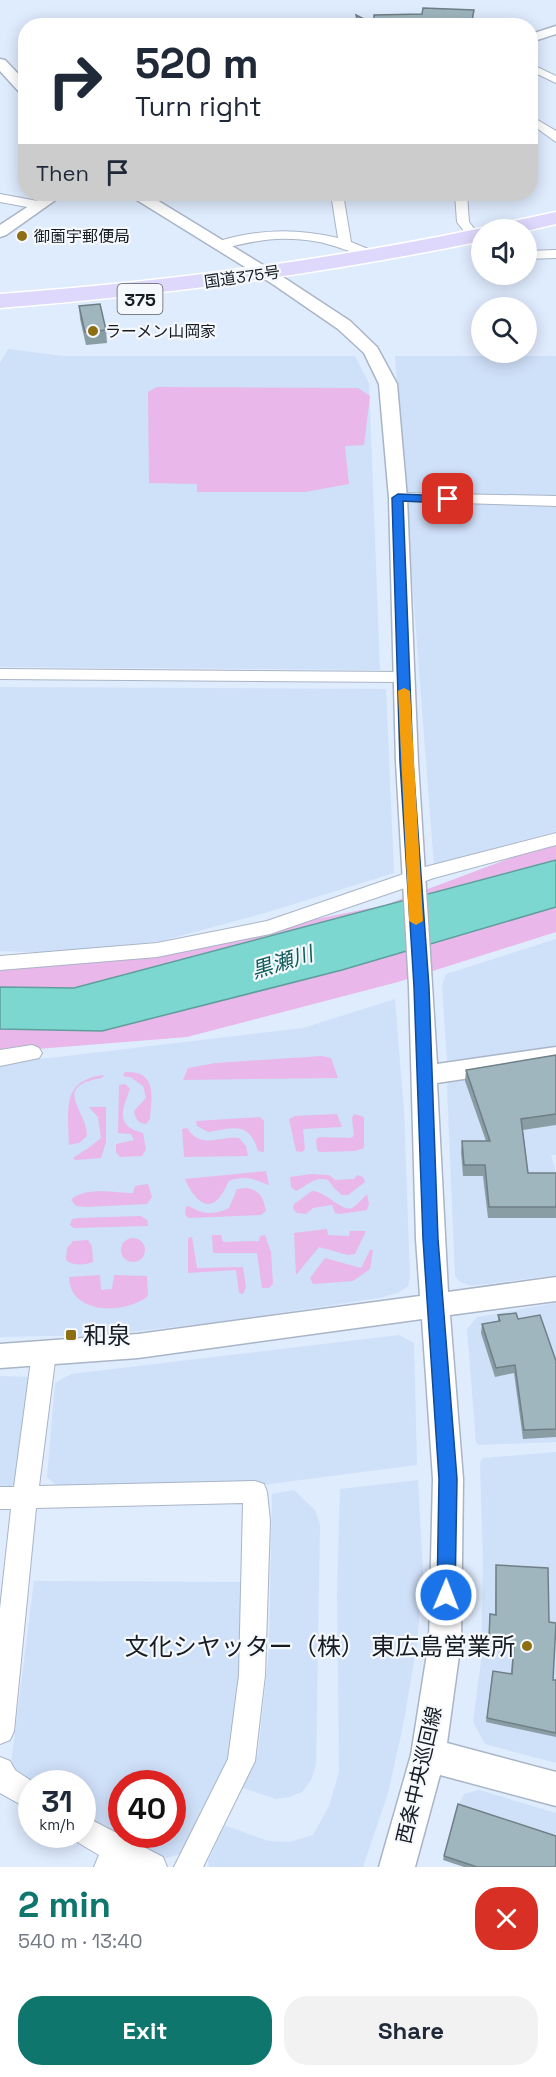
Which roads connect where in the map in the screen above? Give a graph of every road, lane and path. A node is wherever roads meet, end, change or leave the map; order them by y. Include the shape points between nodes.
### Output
1 (556, 30) edge
2 (538, 36) edge
3 (0, 63) edge
4 (538, 71) edge
5 (556, 80) edge
6 (18, 82) edge
7 (538, 123) edge
8 (538, 132) edge
9 (554, 132) edge
10 (0, 198) edge
11 (45, 201) edge
12 (149, 201) edge
13 (338, 201) edge
14 (461, 201) edge
15 (38, 205) junction
16 (556, 218) edge
17 (537, 222) edge
18 (556, 228) edge
19 (0, 232) edge
20 (471, 232) edge
21 (537, 232) edge
22 (471, 242) edge
23 (345, 243) junction
24 (471, 243) edge
25 (221, 245) junction
26 (556, 254) edge
27 (537, 255) edge
28 (373, 256) junction
29 (274, 278) junction
30 (0, 301) edge
31 (0, 310) edge
32 (398, 498) junction
33 (556, 501) edge
34 (0, 674) edge
35 (403, 677) junction
36 (556, 838) edge
37 (413, 878) junction
38 (0, 963) edge
39 (32, 1053) dead end
40 (556, 1056) edge
41 (0, 1058) edge
42 (424, 1075) junction
43 (556, 1289) edge
44 (435, 1307) junction
45 (44, 1353) junction
46 (0, 1356) edge
47 (13, 1497) edge
48 (0, 1731) edge
49 (428, 1755) junction
50 (0, 1771) edge
51 (18, 1788) edge
52 (556, 1789) edge
53 (96, 1843) edge
54 (113, 1859) edge
55 (153, 1867) edge
56 (188, 1867) edge
57 (397, 1867) edge

1 - 2 street
3 - 6 street
4 - 5 street
7 - 9 street
8 - 9 street
10 - 15 street
11 - 15 street
12 - 25 street, 西条中央巡回線
13 - 23 street
14 - 20 street via 462,222
15 - 19 street
16 - 17 highway
18 - 21 highway
22 - 28 highway, 国道375号 / 375
23 - 25 street via 272,234
23 - 28 street
24 - 29 highway, 国道375号 / 375
25 - 29 street, 西条中央巡回線
26 - 27 street
28 - 29 highway, 国道375号 / 375
29 - 30 highway, 国道375号 / 375
29 - 31 highway, 国道375号 / 375 via 141,299
29 - 32 street, 西条中央巡回線 via 360,338 380,365 388,384
32 - 33 street
32 - 35 street, 西条中央巡回線
34 - 35 street
35 - 37 street, 西条中央巡回線
36 - 37 street
37 - 38 street via 258,930 157,950
37 - 42 street, 西条中央巡回線
39 - 41 street
40 - 42 street
42 - 44 street, 西条中央巡回線
43 - 44 street
44 - 45 street via 138,1346
44 - 49 street, 西条中央巡回線 via 448,1490 445,1641
45 - 46 street
45 - 47 street
47 - 48 street
47 - 56 street via 255,1492 252,1675 241,1761
49 - 52 street
49 - 57 street, 西条中央巡回線
50 - 51 street via 4,1780
53 - 54 street
54 - 55 street

